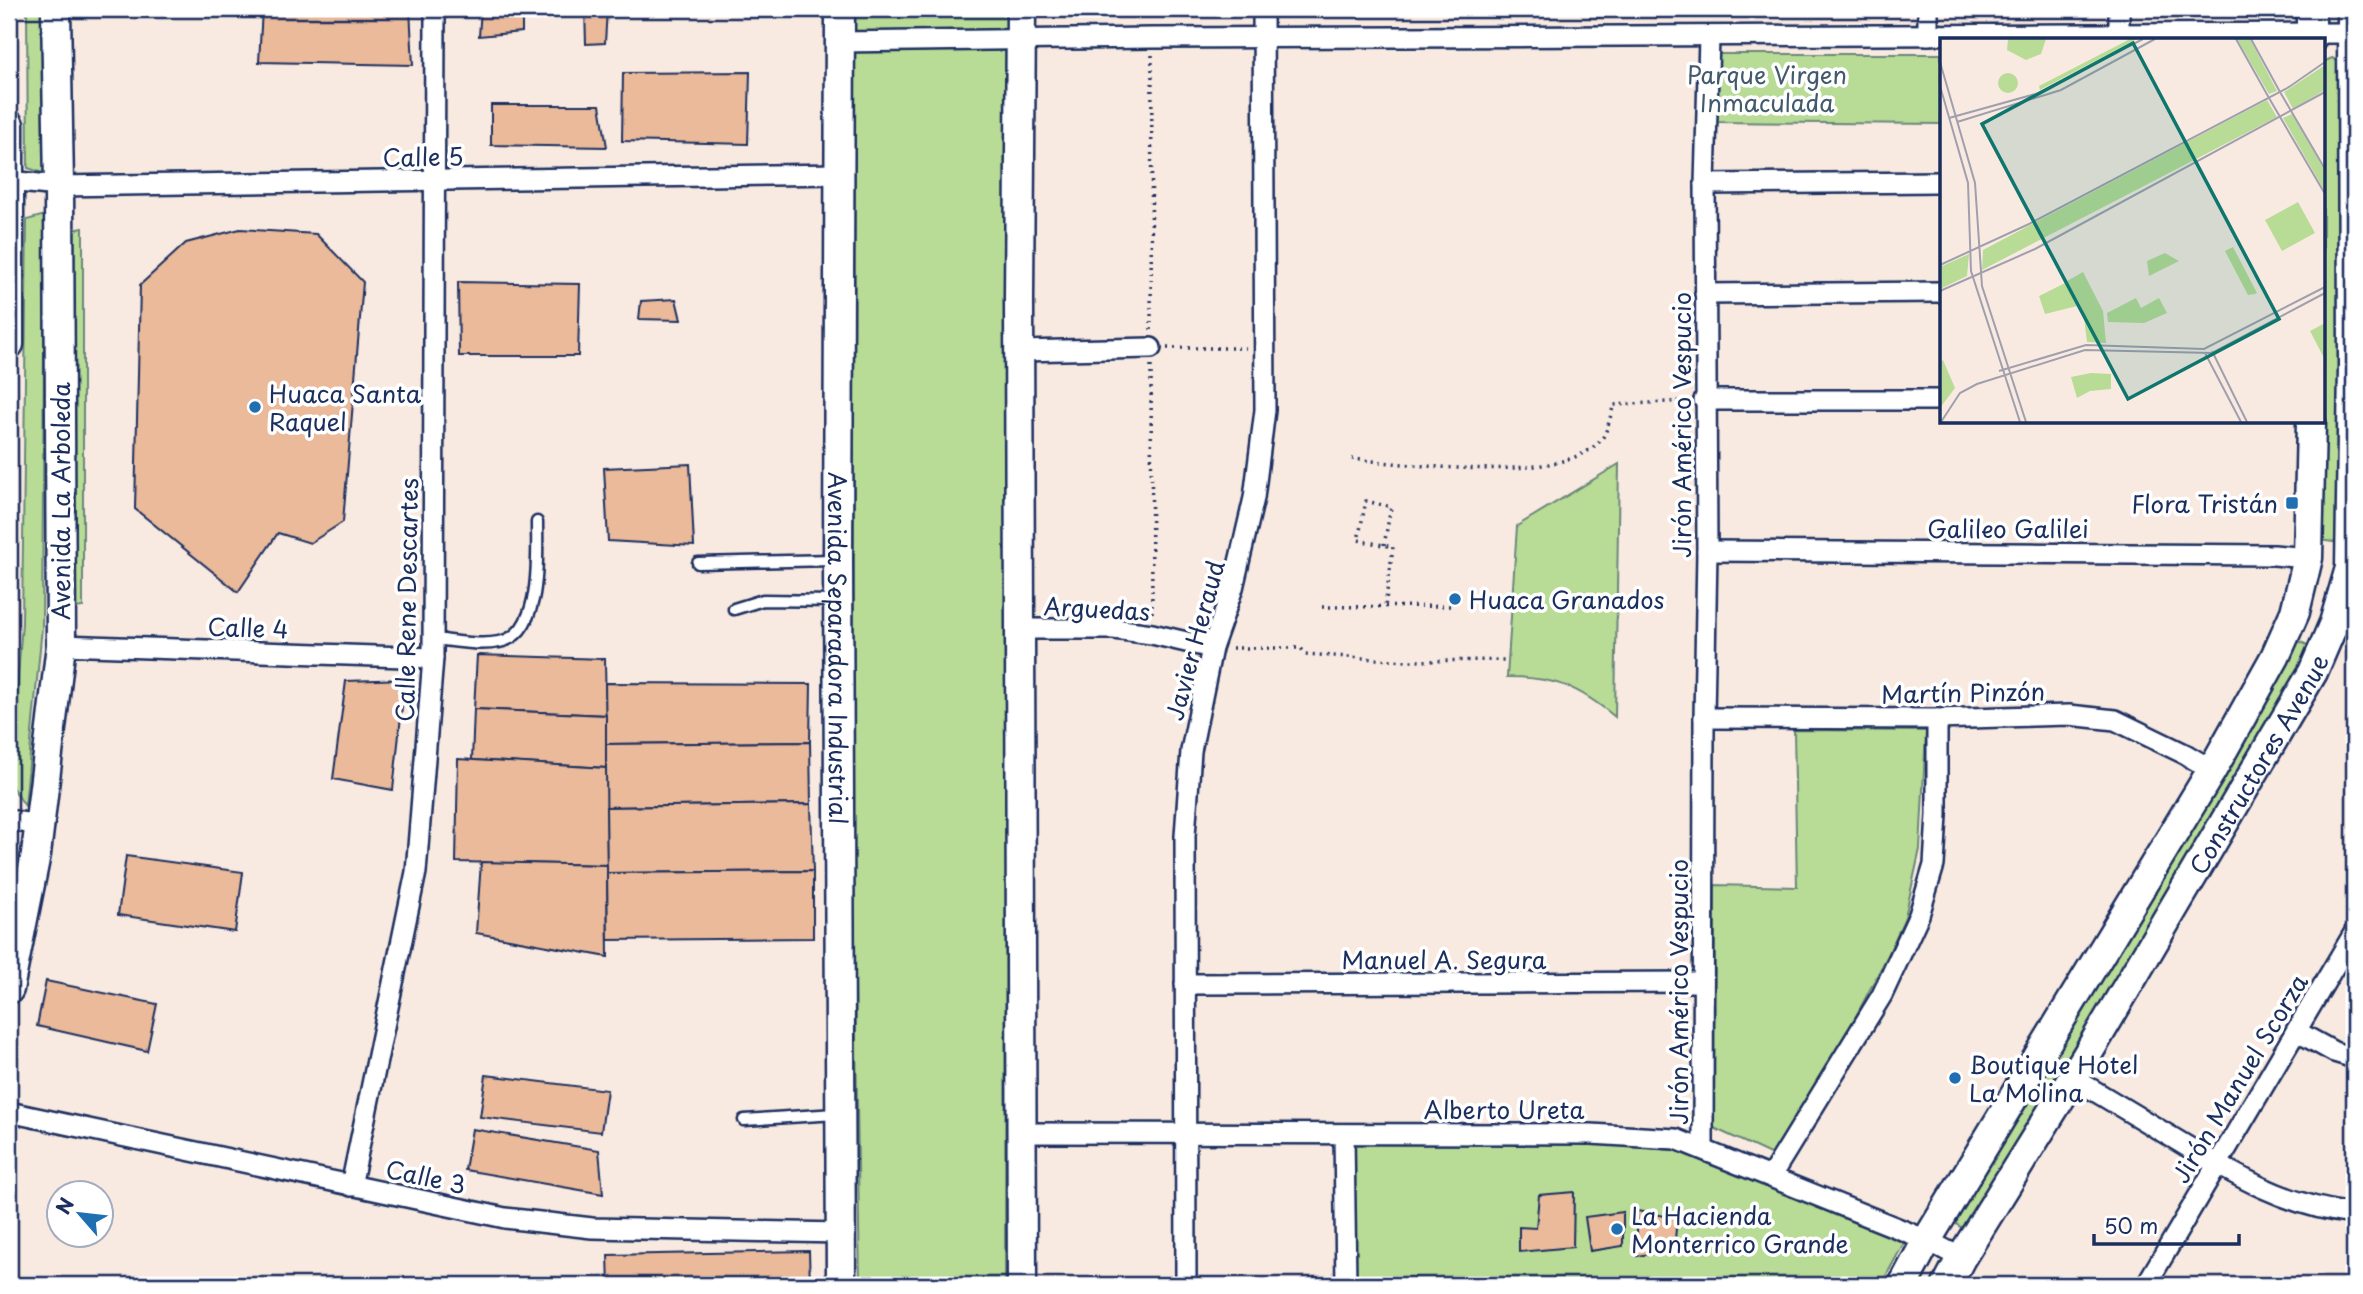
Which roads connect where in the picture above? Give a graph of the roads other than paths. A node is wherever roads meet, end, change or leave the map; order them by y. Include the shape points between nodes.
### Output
1 (56, 9) edge
2 (435, 9) edge
3 (840, 9) edge
4 (1021, 9) edge
5 (1263, 9) edge
6 (1928, 9) edge
7 (2119, 9) edge
8 (2352, 21) edge
9 (2311, 27) edge
10 (2119, 34) junction
11 (1928, 35) junction
12 (1709, 37) junction
13 (1263, 39) junction
14 (1021, 41) junction
15 (839, 43) junction
16 (9, 125) edge
17 (839, 174) junction
18 (435, 180) junction
19 (9, 181) edge
20 (1940, 181) edge
21 (1705, 184) junction
22 (59, 186) junction
23 (2353, 220) edge
24 (1940, 292) edge
25 (1705, 295) junction
26 (9, 344) edge
27 (1151, 348) road end
28 (1020, 351) junction
29 (2353, 356) edge
30 (1704, 400) junction
31 (1940, 400) edge
32 (2311, 424) edge
33 (537, 522) dead end
34 (1707, 551) junction
35 (2308, 558) junction
36 (838, 560) junction
37 (698, 563) dead end
38 (2352, 569) edge
39 (838, 601) junction
40 (734, 609) dead end
41 (2295, 612) junction
42 (2344, 623) edge
43 (1021, 629) junction
44 (61, 645) junction
45 (1212, 648) junction
46 (434, 649) junction
47 (1704, 718) junction
48 (1937, 719) junction
49 (2212, 770) junction
50 (9, 820) edge
51 (39, 825) junction
52 (2354, 933) edge
53 (1703, 982) junction
54 (1185, 984) junction
55 (9, 989) edge
56 (2296, 1031) junction
57 (2354, 1058) edge
58 (2073, 1078) junction
59 (9, 1112) edge
60 (841, 1114) junction
61 (744, 1120) dead end
62 (1022, 1133) junction
63 (1185, 1134) junction
64 (1344, 1134) junction
65 (1703, 1149) junction
66 (2216, 1164) junction
67 (1771, 1176) junction
68 (351, 1186) junction
69 (2354, 1214) edge
70 (840, 1233) junction
71 (1927, 1240) junction
72 (1961, 1258) junction
73 (841, 1285) edge
74 (1022, 1285) edge
75 (1186, 1285) edge
76 (1346, 1285) edge
77 (1903, 1285) edge
78 (1947, 1285) edge
79 (2146, 1285) edge

1 - 22 street, Avenida La Arboleda
2 - 18 street, Calle Rene Descartes
3 - 15 street, Avenida Separadora Industrial
4 - 14 street
5 - 13 street, Javier Heraud
6 - 11 street
7 - 10 street
8 - 9 street
8 - 23 street, Constructores Avenue
9 - 10 street
10 - 11 street
11 - 12 street
12 - 13 street
12 - 21 street, Jirón Américo Vespucio
13 - 14 street
13 - 45 street, Javier Heraud via 1265,410 1254,498 1233,588
14 - 15 street
14 - 28 street
15 - 17 street, Avenida Separadora Industrial
16 - 19 street
17 - 18 street, Calle 5
17 - 36 street, Avenida Separadora Industrial
18 - 22 street, Calle 5
18 - 46 street, Calle Rene Descartes
19 - 22 street, Calle 5
19 - 26 street
20 - 21 street
21 - 25 street, Jirón Américo Vespucio
22 - 44 street, Avenida La Arboleda
23 - 29 street, Constructores Avenue
24 - 25 street
25 - 30 street, Jirón Américo Vespucio
27 - 28 street
28 - 43 street
29 - 38 street, Constructores Avenue
30 - 31 street
30 - 34 street, Jirón Américo Vespucio
32 - 35 street, Constructores Avenue
33 - 46 lane via 537,585 531,607 513,636 499,642
34 - 35 street, Galileo Galilei
34 - 47 street, Jirón Américo Vespucio
35 - 38 street
35 - 41 street, Constructores Avenue
36 - 37 lane
36 - 39 street, Avenida Separadora Industrial
38 - 42 street, Constructores Avenue
39 - 40 lane via 763,600
39 - 60 street, Avenida Separadora Industrial
41 - 42 street
41 - 49 street, Constructores Avenue
42 - 58 street, Constructores Avenue
43 - 45 street, Arguedas via 1114,629
43 - 62 street
44 - 46 street, Calle 4
44 - 51 street, Avenida La Arboleda
45 - 54 street, Javier Heraud via 1191,751 1185,836
46 - 68 street, Calle Rene Descartes via 416,872
47 - 48 street, Martín Pinzón
47 - 53 street, Jirón Américo Vespucio
48 - 49 street, Martín Pinzón via 2069,715 2115,720
48 - 67 street via 1934,865 1919,915 1882,995
49 - 71 street, Constructores Avenue
50 - 51 street
51 - 55 street, Avenida La Arboleda
52 - 56 street, Jirón Manuel Scorza
53 - 54 street, Manuel A. Segura
53 - 65 street, Jirón Américo Vespucio
54 - 63 street, Javier Heraud
56 - 57 street
56 - 66 street, Jirón Manuel Scorza
58 - 66 street
58 - 72 street, Constructores Avenue
59 - 68 street, Calle 3
60 - 61 lane
60 - 70 street, Avenida Separadora Industrial
62 - 63 street, Alberto Ureta
62 - 74 street
63 - 64 street, Alberto Ureta
63 - 75 street, Javier Heraud
64 - 65 street, Alberto Ureta via 1591,1133 1676,1139
64 - 76 street
65 - 67 street, Alberto Ureta
66 - 69 street via 2289,1200
66 - 79 street, Jirón Manuel Scorza
67 - 71 street, Alberto Ureta
68 - 70 street, Calle 3 via 505,1218 592,1227
70 - 73 street, Avenida Separadora Industrial
71 - 72 street, Alberto Ureta
71 - 77 street, Constructores Avenue
72 - 78 street, Constructores Avenue

